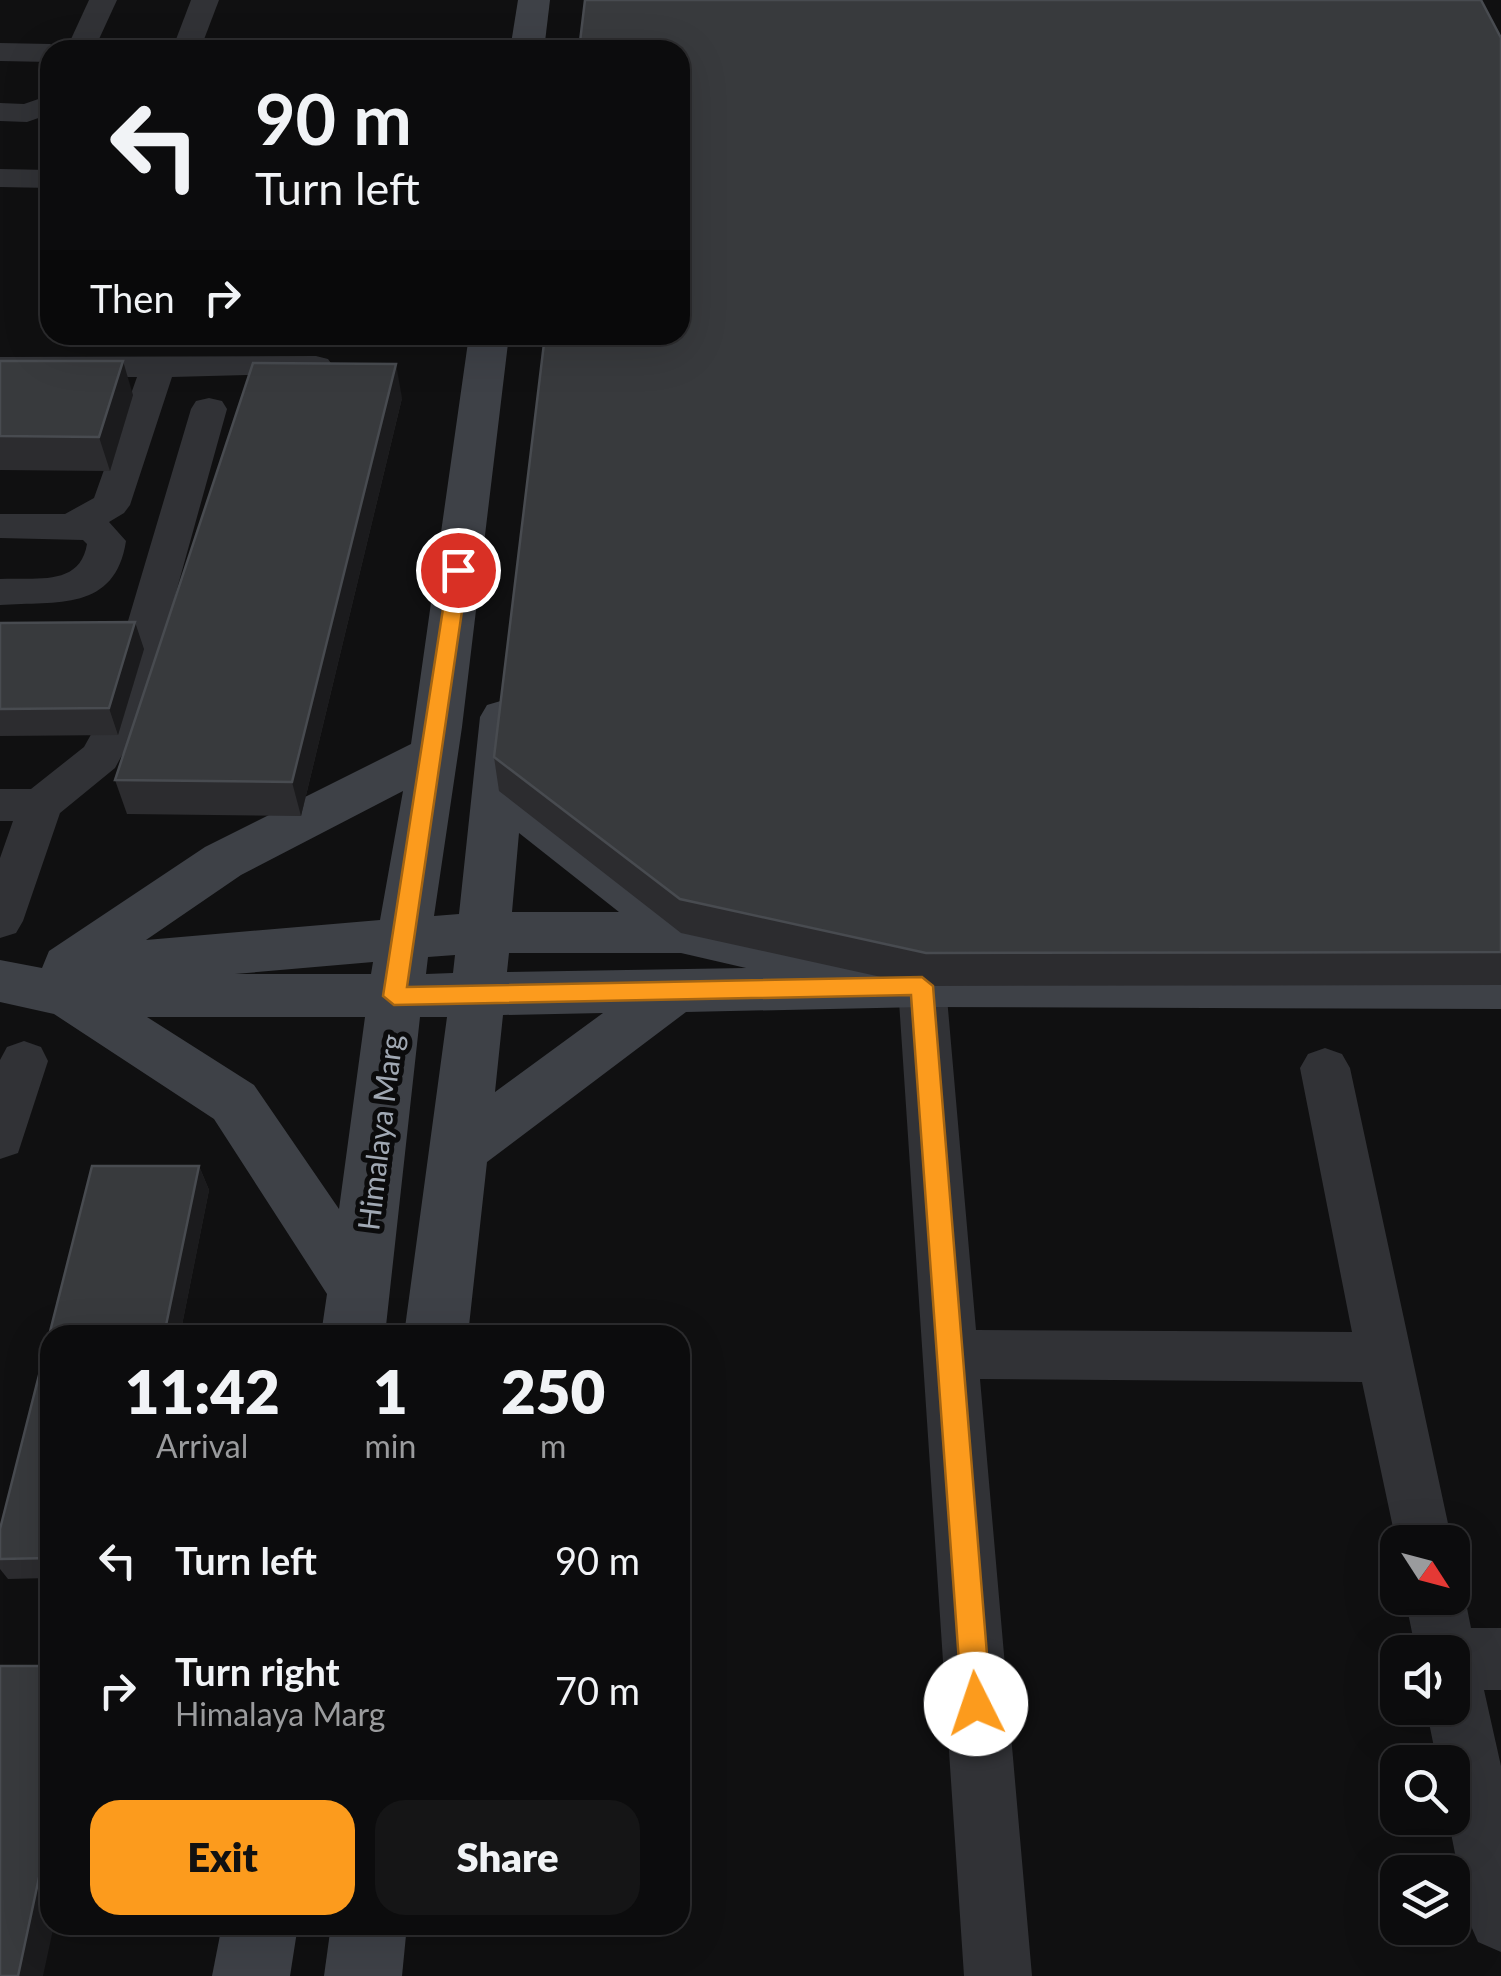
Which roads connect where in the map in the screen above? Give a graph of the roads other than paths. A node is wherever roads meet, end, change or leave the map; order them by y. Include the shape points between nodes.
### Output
1 (103, 0) edge
2 (206, 0) edge
3 (534, 0) edge
4 (85, 40) edge
5 (190, 40) edge
6 (528, 40) edge
7 (40, 53) edge
8 (1, 55) edge
9 (40, 108) edge
10 (0, 112) edge
11 (0, 178) edge
12 (40, 179) edge
13 (489, 345) edge
14 (61, 350) edge
15 (158, 366) junction
16 (337, 366) edge
17 (0, 367) edge
18 (210, 409) dead end
19 (0, 526) edge
20 (72, 526) junction
21 (80, 587) junction
22 (0, 592) edge
23 (149, 626) junction
24 (509, 675) edge
25 (434, 754) junction
26 (498, 791) junction
27 (21, 805) edge
28 (0, 921) edge
29 (482, 932) junction
30 (681, 933) junction
31 (404, 939) junction
32 (0, 978) edge
33 (67, 981) junction
34 (922, 986) junction
35 (1501, 988) edge
36 (676, 990) junction
37 (478, 994) junction
38 (394, 996) junction
39 (24, 1061) dead end
40 (1325, 1068) dead end
41 (0, 1138) edge
42 (456, 1152) junction
43 (357, 1313) edge
44 (437, 1325) edge
45 (950, 1354) junction
46 (1385, 1357) junction
47 (1420, 1525) edge
48 (1470, 1659) edge
49 (1501, 1659) edge
50 (1461, 1725) edge
51 (1501, 1919) edge
52 (258, 1935) edge
53 (368, 1935) edge
54 (252, 1976) edge
55 (363, 1976) edge
56 (998, 1976) edge

1 - 4 street
2 - 5 street
3 - 6 main road
7 - 8 street
9 - 10 street
11 - 12 street
13 - 25 main road, Himalaya Marg
14 - 15 street
14 - 17 street
15 - 16 street
15 - 20 street via 111,505
18 - 23 street
19 - 20 street
20 - 21 street via 108,541 103,566
21 - 22 street
21 - 23 street via 86,622
23 - 27 street via 119,722 100,757
24 - 26 main road
25 - 31 main road, Himalaya Marg
25 - 33 main road via 224,861
26 - 29 main road
26 - 30 main road
27 - 28 street
29 - 30 main road
29 - 31 main road
29 - 37 main road
30 - 34 main road
31 - 33 main road
31 - 38 main road, Himalaya Marg
32 - 33 main road
33 - 38 main road
33 - 43 main road via 234,1102
34 - 35 main road
34 - 36 main road
34 - 45 street
36 - 37 main road
36 - 42 main road
37 - 38 main road
37 - 42 main road
38 - 43 main road, Himalaya Marg
39 - 41 street
40 - 46 street
42 - 44 main road
45 - 46 street
45 - 56 street
46 - 47 street
48 - 49 street
50 - 51 street
52 - 54 main road
53 - 55 main road

